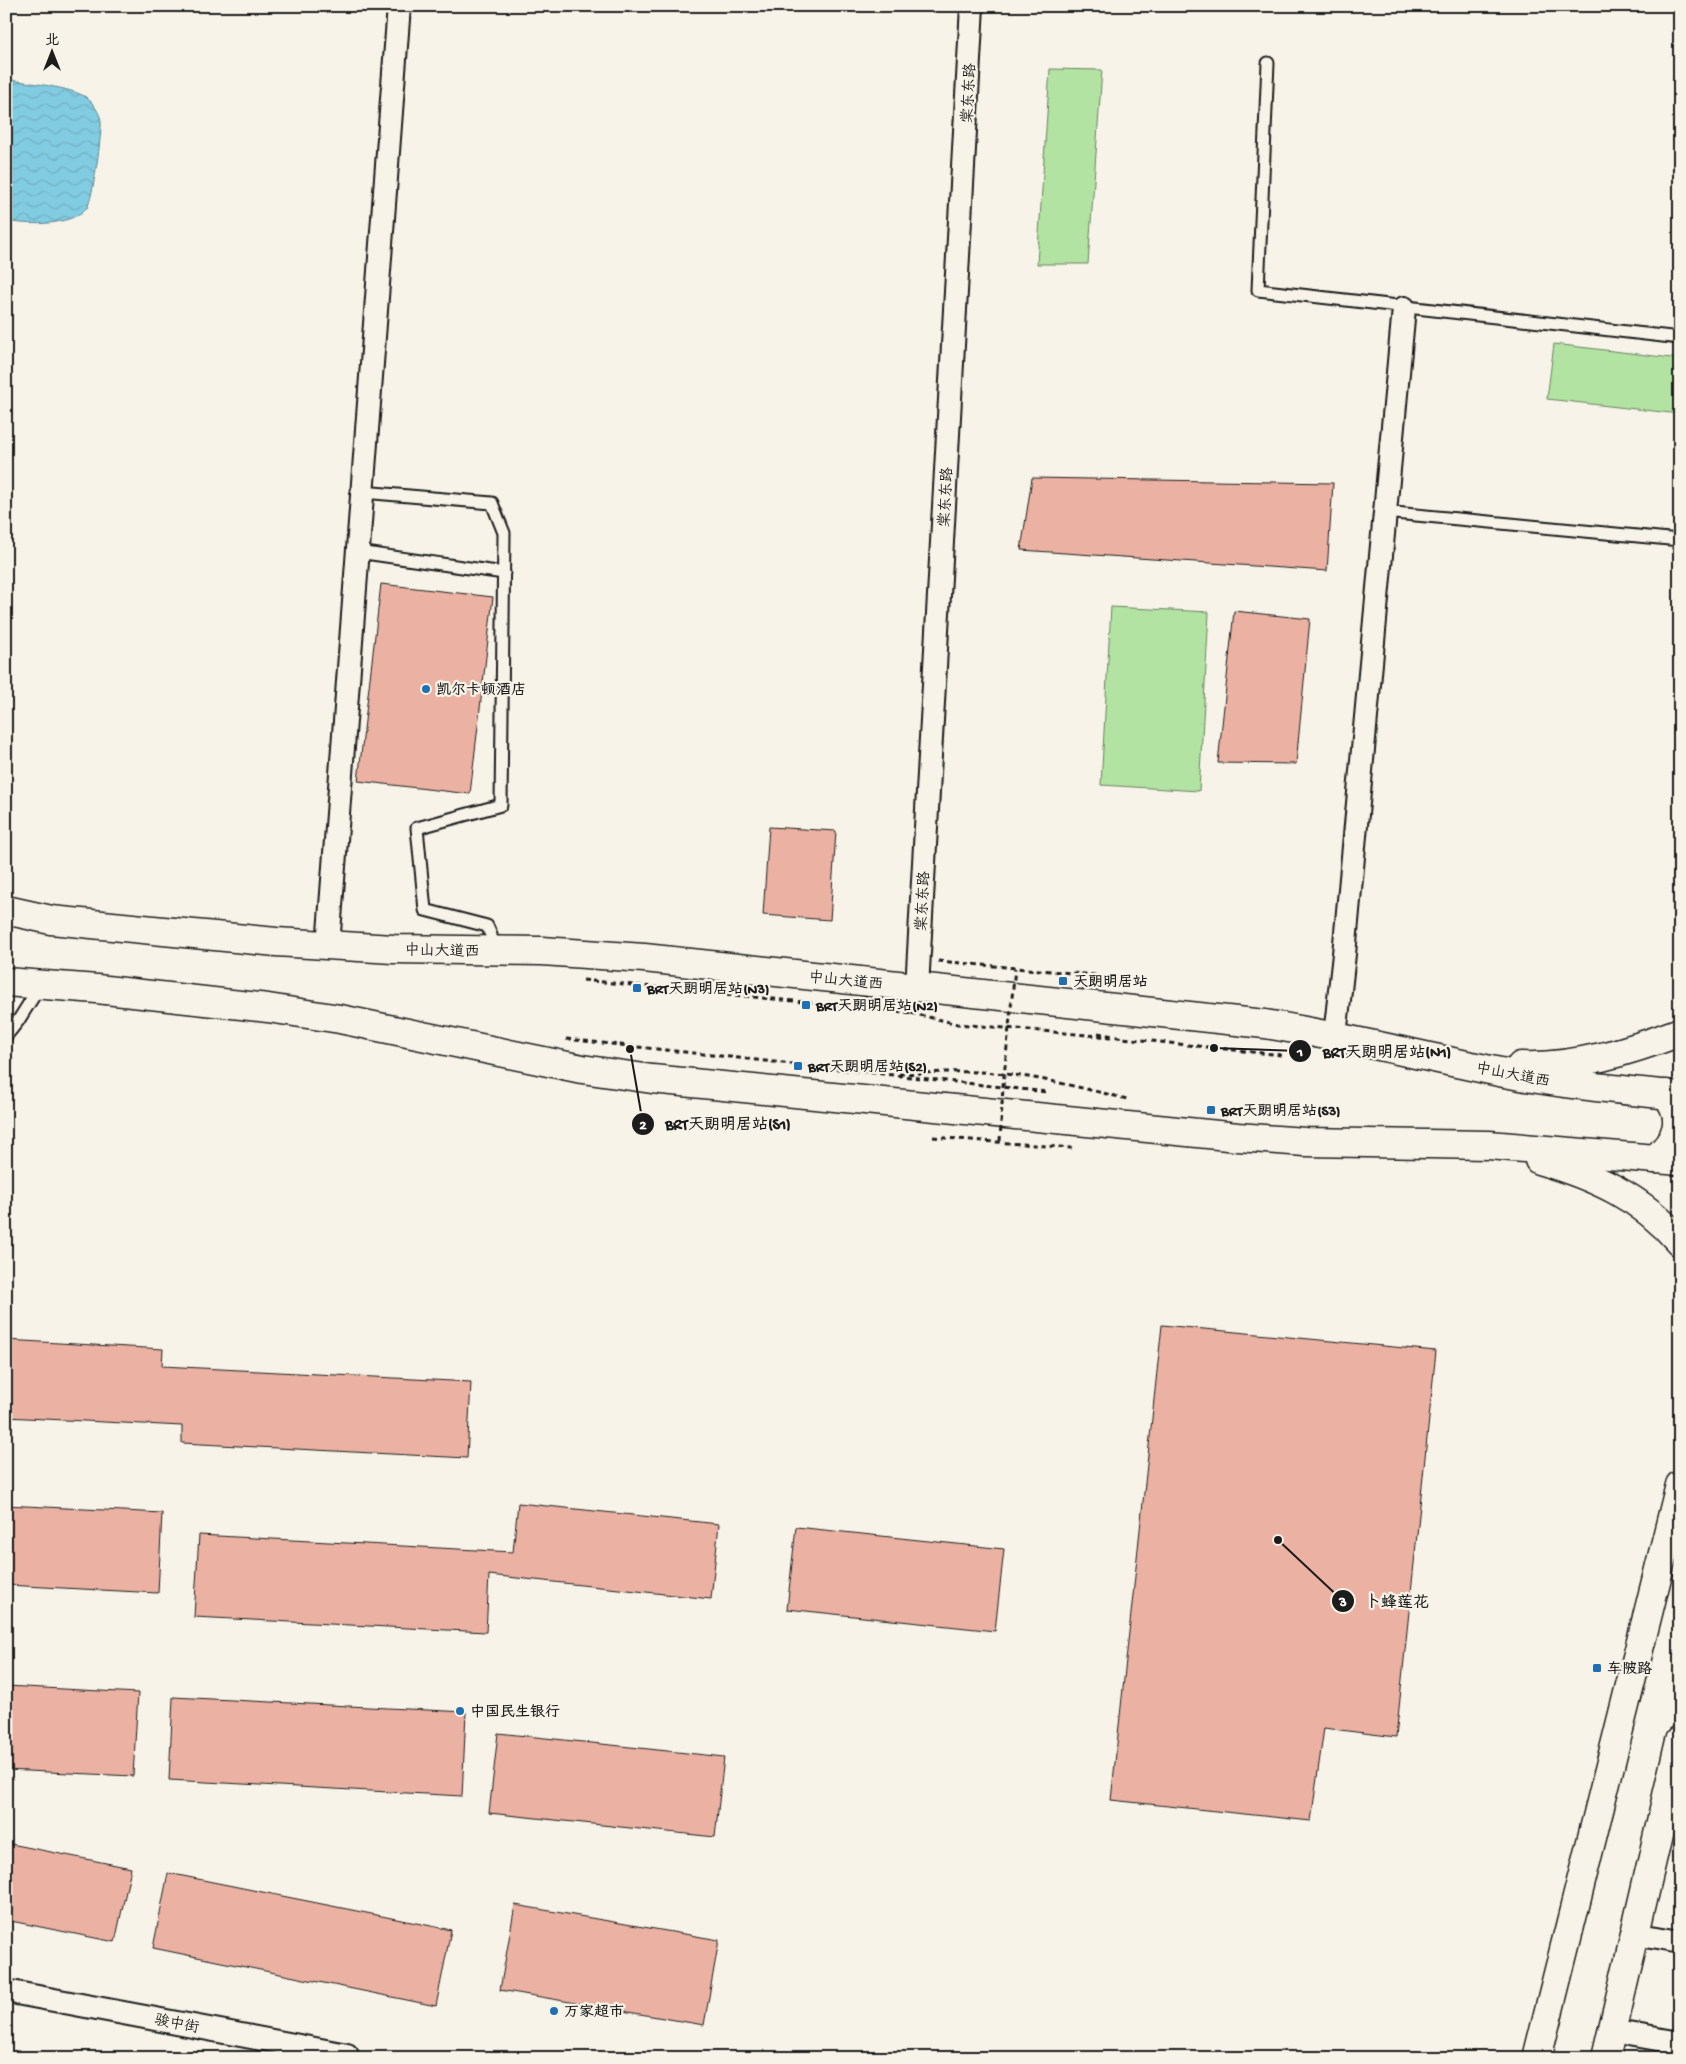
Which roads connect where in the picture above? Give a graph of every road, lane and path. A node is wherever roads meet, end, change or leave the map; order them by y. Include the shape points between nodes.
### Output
1 (399, 6) edge
2 (972, 6) edge
3 (1268, 63) dead end
4 (1404, 308) junction
5 (1680, 338) edge
6 (362, 492) junction
7 (1384, 512) junction
8 (1680, 540) edge
9 (358, 552) junction
10 (504, 573) junction
11 (6, 910) edge
12 (50, 920) junction
13 (6, 924) edge
14 (328, 946) junction
15 (493, 951) junction
16 (938, 961) dead end
17 (1015, 968) junction
18 (1095, 975) dead end
19 (577, 980) dead end
20 (6, 982) edge
21 (42, 984) junction
22 (914, 1000) junction
23 (937, 1014) dead end
24 (1087, 1030) dead end
25 (1680, 1032) edge
26 (6, 1036) edge
27 (1335, 1036) junction
28 (563, 1038) dead end
29 (1123, 1038) junction
30 (1280, 1056) dead end
31 (1465, 1064) junction
32 (890, 1075) junction
33 (1003, 1086) junction
34 (1052, 1092) dead end
35 (1673, 1095) edge
36 (1127, 1099) dead end
37 (933, 1137) dead end
38 (1000, 1141) junction
39 (1489, 1145) junction
40 (1072, 1148) dead end
41 (1667, 1160) edge
42 (1680, 1242) edge
43 (1680, 1485) edge
44 (1680, 1740) edge
45 (1651, 1937) dead end
46 (1680, 1942) edge
47 (6, 1991) edge
48 (1629, 2034) dead end
49 (1680, 2043) edge
50 (347, 2055) dead end
51 (1537, 2058) edge
52 (1606, 2058) edge

1 - 6 street
2 - 22 street, 棠东东路
3 - 4 lane via 1258,290
4 - 5 lane
4 - 7 street
6 - 9 street
6 - 10 lane via 492,503 504,533
7 - 8 lane
7 - 27 street
9 - 10 lane
9 - 14 street
10 - 15 lane via 501,806 417,828 426,910 487,926
11 - 12 main road, 中山大道西
12 - 13 main road
12 - 14 main road, 中山大道西
14 - 15 main road, 中山大道西
15 - 22 main road, 中山大道西 via 644,958
16 - 17 path
17 - 18 path
17 - 33 path, bridge
19 - 22 path
20 - 21 main road
21 - 26 lane
21 - 39 main road via 193,999 340,1019 534,1060 652,1078 1238,1137 1305,1142
22 - 23 path
22 - 27 main road, 中山大道西 via 1265,1024
22 - 29 path via 958,1024
24 - 29 path
25 - 31 main road via 1647,1044 1569,1063 1528,1066
27 - 31 main road, 中山大道西
28 - 32 path
29 - 30 path
31 - 35 main road, 中山大道西 via 1556,1082
32 - 33 path
32 - 36 path via 989,1073 1055,1082
33 - 34 path
33 - 38 path, bridge
35 - 41 main road via 1678,1123
37 - 38 path
38 - 40 path
39 - 41 main road
39 - 42 main road via 1560,1166 1614,1189 1663,1223
43 - 51 main road
44 - 52 main road
45 - 46 street
47 - 50 street, 骏中街
48 - 49 street

